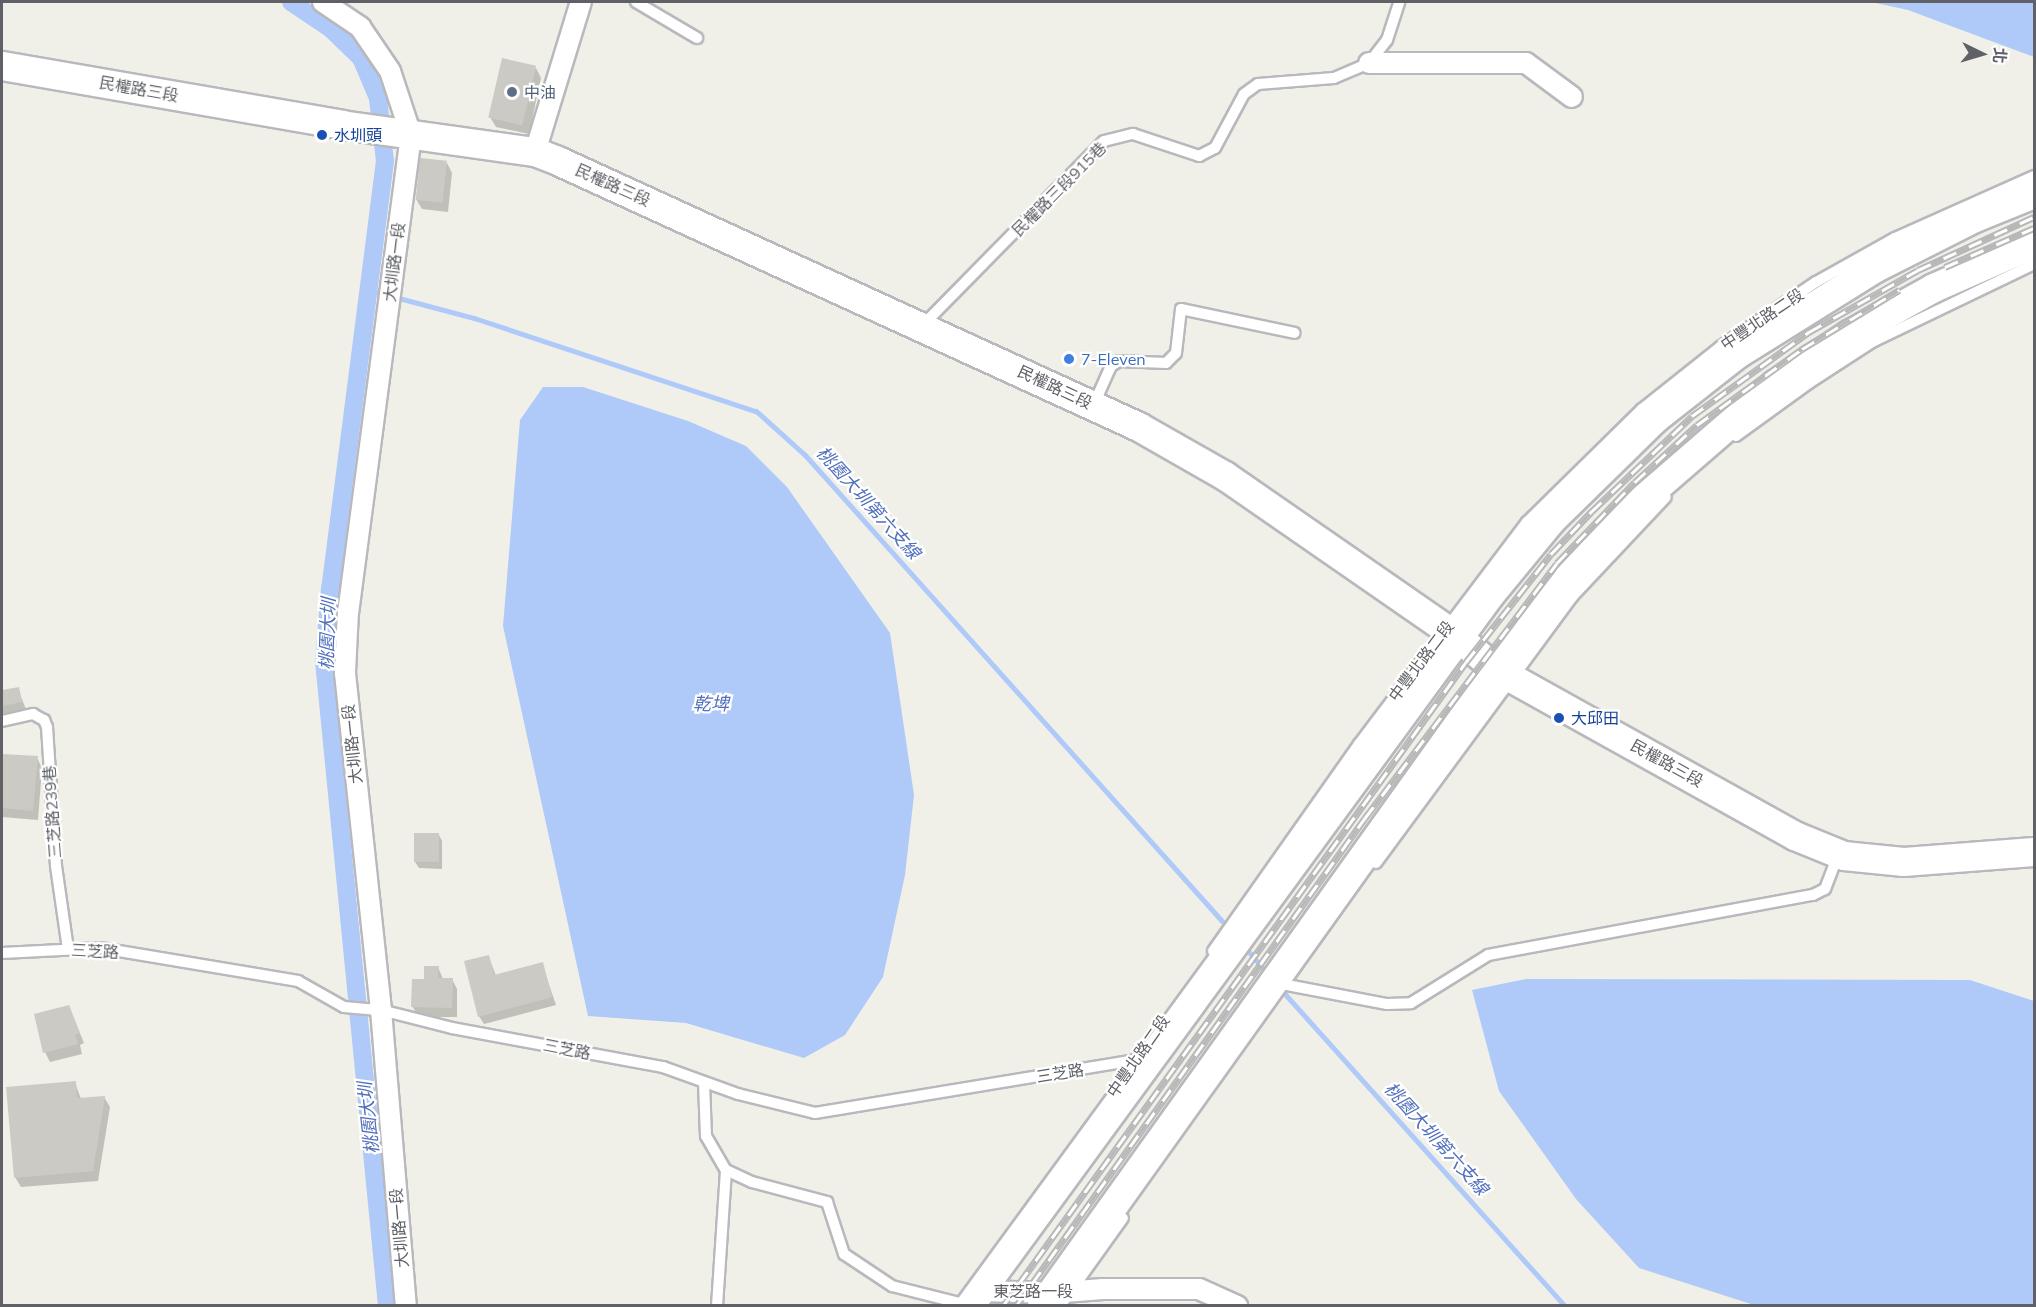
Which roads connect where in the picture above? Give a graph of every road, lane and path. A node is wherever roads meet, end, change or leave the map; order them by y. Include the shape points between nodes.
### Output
1 (323, 2) edge
2 (581, 2) edge
3 (636, 2) edge
4 (1399, 2) edge
5 (698, 38) dead end
6 (1369, 63) junction
7 (2, 66) edge
8 (1572, 97) dead end
9 (410, 135) junction
10 (535, 152) junction
11 (2034, 176) edge
12 (2034, 194) edge
13 (2034, 244) edge
14 (2034, 264) edge
15 (922, 325) junction
16 (1295, 333) dead end
17 (1094, 405) junction
18 (1452, 634) junction
19 (1504, 674) junction
20 (2, 721) edge
21 (2034, 852) edge
22 (1839, 853) junction
23 (1371, 870) dead end
24 (68, 949) junction
25 (2, 953) edge
26 (1203, 964) dead end
27 (1301, 966) dead end
28 (1287, 985) junction
29 (375, 1010) junction
30 (1169, 1012) dead end
31 (1135, 1060) junction
32 (704, 1082) junction
33 (1200, 1108) dead end
34 (726, 1170) junction
35 (1132, 1204) dead end
36 (1056, 1299) edge
37 (966, 1301) edge
38 (406, 1305) edge
39 (717, 1305) edge
40 (1237, 1305) edge

1 - 9 street, 大圳路一段 via 360,27 390,71
2 - 10 street
3 - 5 lane
4 - 6 lane, 民權路三段915巷 via 1387,40
6 - 8 street via 1526,63
6 - 15 lane, 民權路三段915巷 via 1334,78 1258,84 1244,94 1215,148 1199,156 1133,134 1104,141
7 - 9 main road, 民權路三段
9 - 10 main road, 民權路三段
9 - 29 street, 大圳路一段 via 348,611 345,673
10 - 15 main road, 民權路三段
11 - 18 lane, 中豐北路二段 via 1895,238 1816,282 1720,347 1642,409 1527,522
12 - 18 main road, 中豐北路二段 via 1975,218 1875,268 1729,361 1655,419 1560,512
13 - 19 main road via 1934,288 1851,334 1775,385 1704,442 1633,508 1568,578
14 - 19 lane via 1875,341 1809,383 1699,464
15 - 17 main road, 民權路三段
16 - 17 lane via 1181,309 1176,353 1166,363 1119,361 1111,366
17 - 18 main road, 民權路三段 via 1225,476
18 - 19 main road, 民權路三段
18 - 26 lane, 中豐北路二段
18 - 37 main road, 中豐北路二段
19 - 22 main road, 民權路三段 via 1795,836
19 - 23 lane
19 - 36 main road
20 - 24 lane, 三芝路239巷 via 33,714 44,720 47,727 56,866
21 - 22 main road, 民權路三段 via 1904,862
22 - 28 lane via 1826,889 1813,895 1488,955 1411,1003 1387,1004
24 - 25 lane, 三芝路
24 - 29 lane, 三芝路 via 101,948 298,981 322,998 347,1007
27 - 28 lane
28 - 33 lane
29 - 32 lane, 三芝路 via 663,1067
29 - 38 street, 大圳路一段
30 - 31 lane, 中豐北路二段
31 - 32 lane, 三芝路 via 815,1113
31 - 37 lane, 中豐北路二段
32 - 34 lane via 706,1136
34 - 37 lane, 東芝路一段 via 752,1182 826,1202 844,1254 892,1286
34 - 39 lane
35 - 36 lane
36 - 37 street, 東芝路一段
36 - 40 street, 東芝路一段 via 1199,1289

